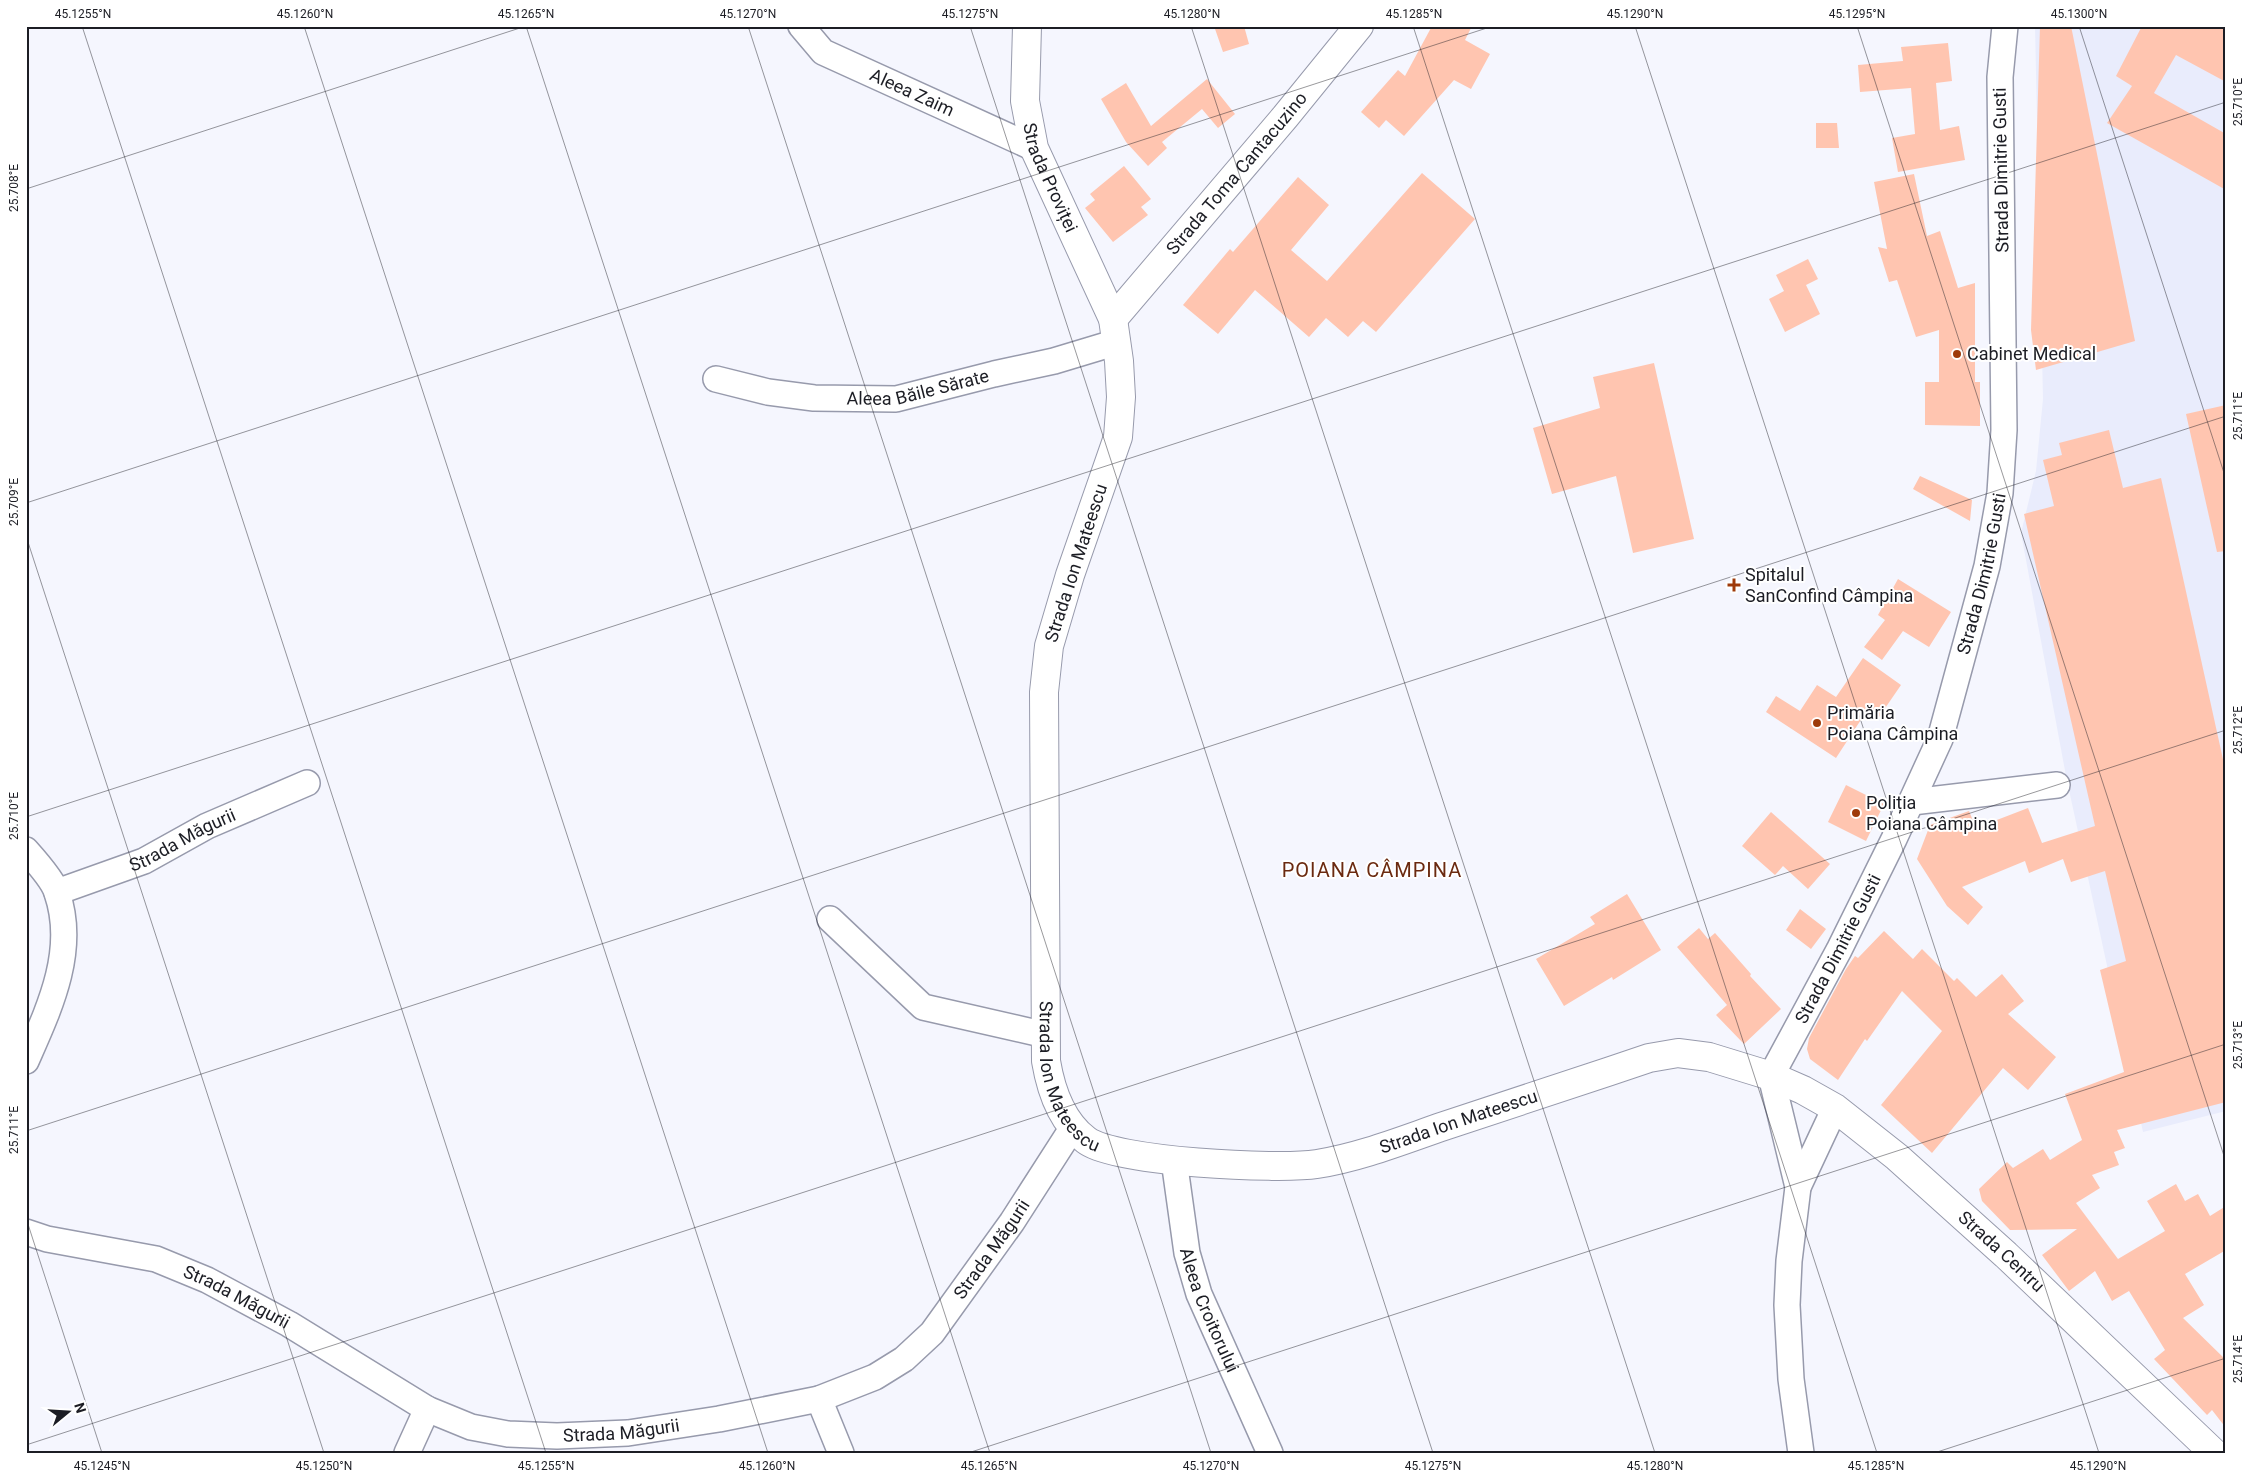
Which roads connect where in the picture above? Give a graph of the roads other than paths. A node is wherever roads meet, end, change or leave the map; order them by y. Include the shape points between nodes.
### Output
1 (801, 26) edge
2 (1027, 26) edge
3 (1359, 26) edge
4 (2005, 26) edge
5 (1034, 148) junction
6 (1115, 330) junction
7 (716, 379) dead end
8 (307, 783) dead end
9 (2057, 785) dead end
10 (1912, 802) junction
11 (26, 850) edge
12 (57, 892) junction
13 (830, 919) dead end
14 (1046, 1035) junction
15 (26, 1061) edge
16 (1771, 1076) junction
17 (1834, 1108) junction
18 (1073, 1128) junction
19 (1174, 1160) junction
20 (1798, 1187) junction
21 (26, 1232) edge
22 (819, 1399) junction
23 (427, 1409) junction
24 (407, 1453) edge
25 (841, 1453) edge
26 (1270, 1453) edge
27 (1801, 1453) edge
28 (2214, 1453) edge

1 - 5 street, Aleea Zaim via 823,52
2 - 5 main road, Strada Proviței via 1025,101
3 - 6 main road, Strada Toma Cantacuzino
4 - 10 street, Strada Dimitrie Gusti via 2000,77 2004,430 2000,493 1987,566 1940,739
5 - 6 main road, Strada Proviței
6 - 7 street, Aleea Băile Sărate via 1054,361 896,399 814,398 768,392
6 - 14 main road, Strada Ion Mateescu via 1121,397 1118,438 1070,575 1052,637 1044,692
8 - 12 street, Strada Măgurii via 207,826 144,862
9 - 10 street
10 - 16 street, Strada Dimitrie Gusti via 1839,950
11 - 12 street
12 - 15 street via 65,927 63,959 47,1014
13 - 14 street via 923,1007
14 - 18 main road, Strada Ion Mateescu via 1050,1084 1057,1103
16 - 17 main road, Strada Centru
16 - 19 main road, Strada Ion Mateescu via 1709,1057 1678,1053 1649,1058 1388,1145 1317,1164 1258,1166
16 - 20 street
17 - 20 street
17 - 28 main road, Strada Centru via 1897,1157 1999,1248
18 - 19 main road, Strada Ion Mateescu via 1087,1141 1106,1150
18 - 22 street, Strada Măgurii via 1012,1222 932,1334 904,1359 875,1377
19 - 26 street, Aleea Croitorului via 1187,1253 1199,1294
20 - 27 street via 1787,1305 1791,1379
21 - 23 street, Strada Măgurii via 47,1239 156,1259 207,1280 289,1324
22 - 23 street, Strada Măgurii via 628,1433 558,1436 508,1434 471,1427
22 - 25 street
23 - 24 street

